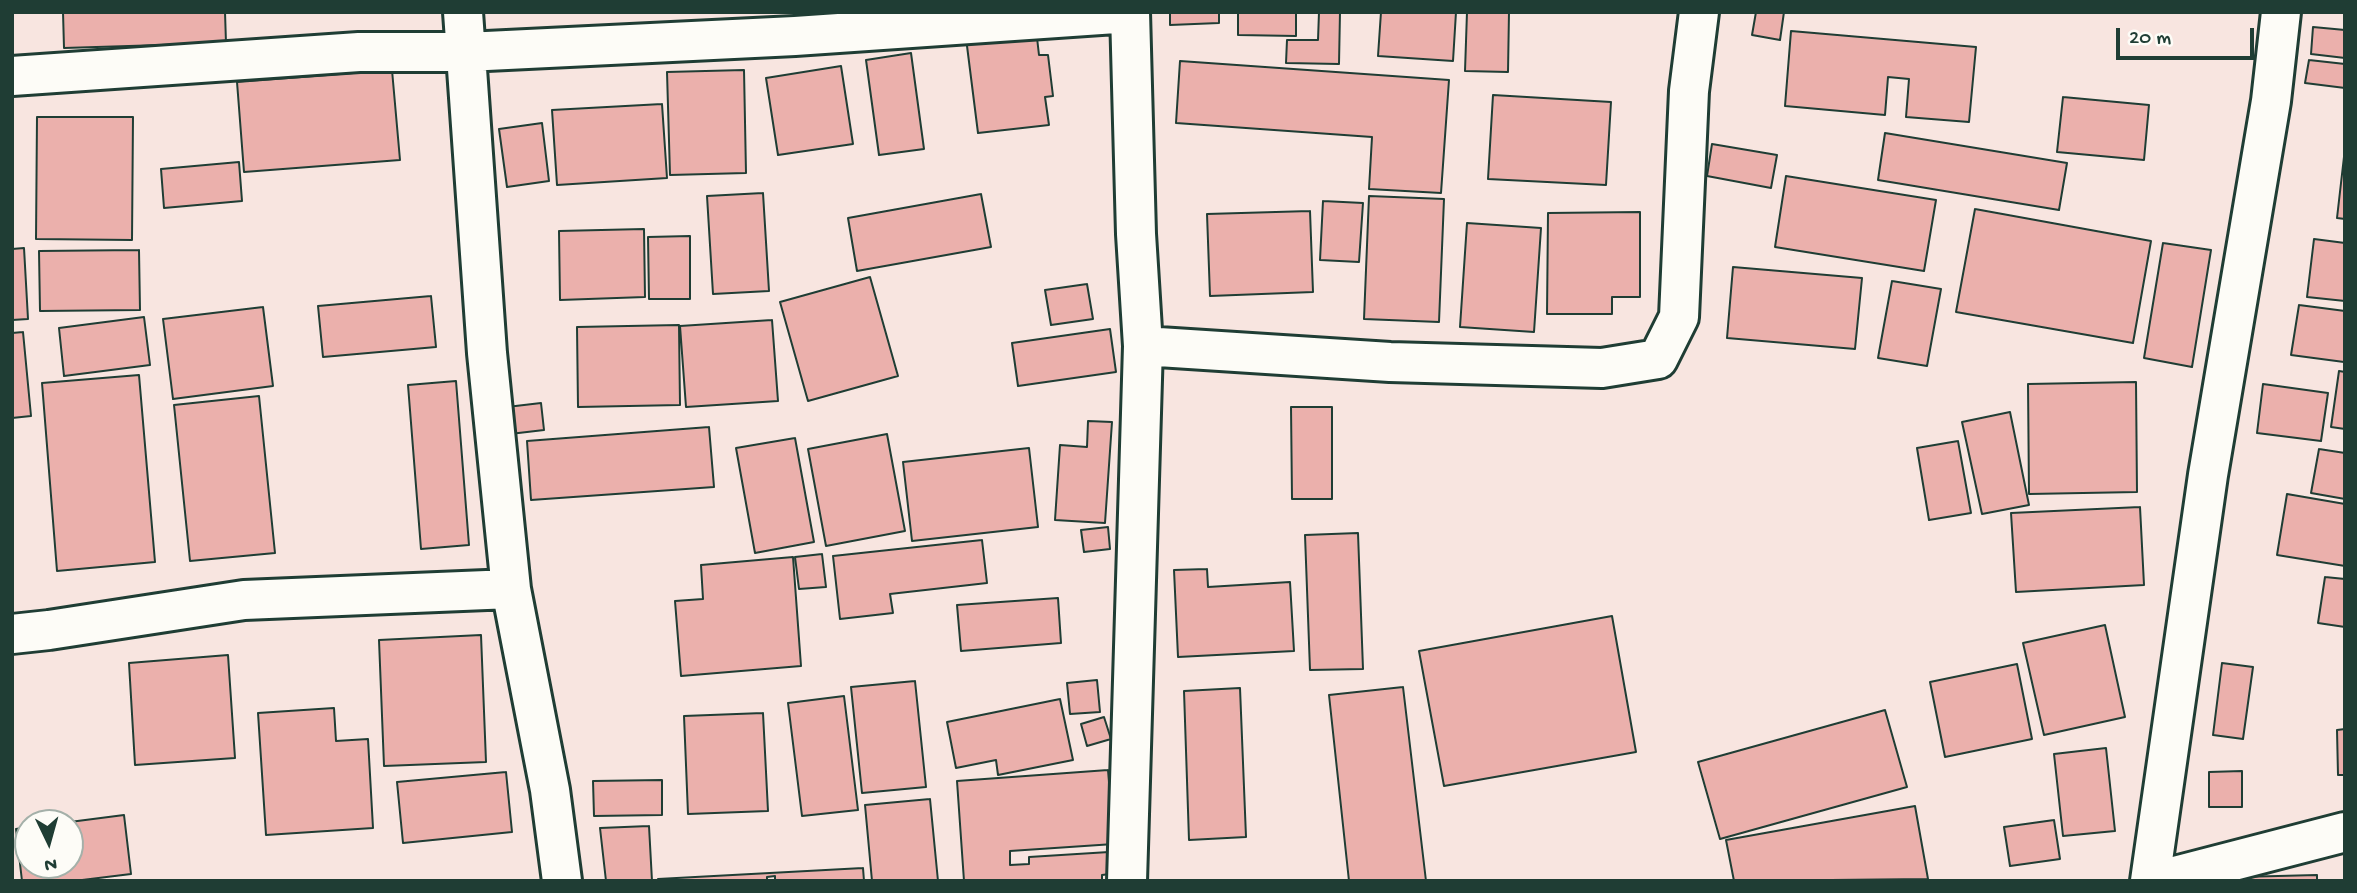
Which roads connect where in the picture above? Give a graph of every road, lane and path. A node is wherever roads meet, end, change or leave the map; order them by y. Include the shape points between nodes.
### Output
1 (463, 12) edge
2 (1699, 12) edge
3 (2281, 12) edge
4 (1130, 13) edge
5 (466, 52) junction
6 (12, 76) edge
7 (1143, 346) junction
8 (511, 589) junction
9 (12, 634) edge
10 (2345, 832) edge
11 (562, 881) edge
12 (1127, 881) edge
13 (2150, 881) edge
14 (2156, 881) edge

1 - 5 street
2 - 7 street via 1689,91 1679,317 1658,359 1602,368 1390,362
3 - 13 street
4 - 5 street
4 - 7 street
5 - 6 street via 359,52
5 - 8 street via 487,353
7 - 12 street
8 - 9 street via 244,600
8 - 11 street via 550,790
10 - 14 street

